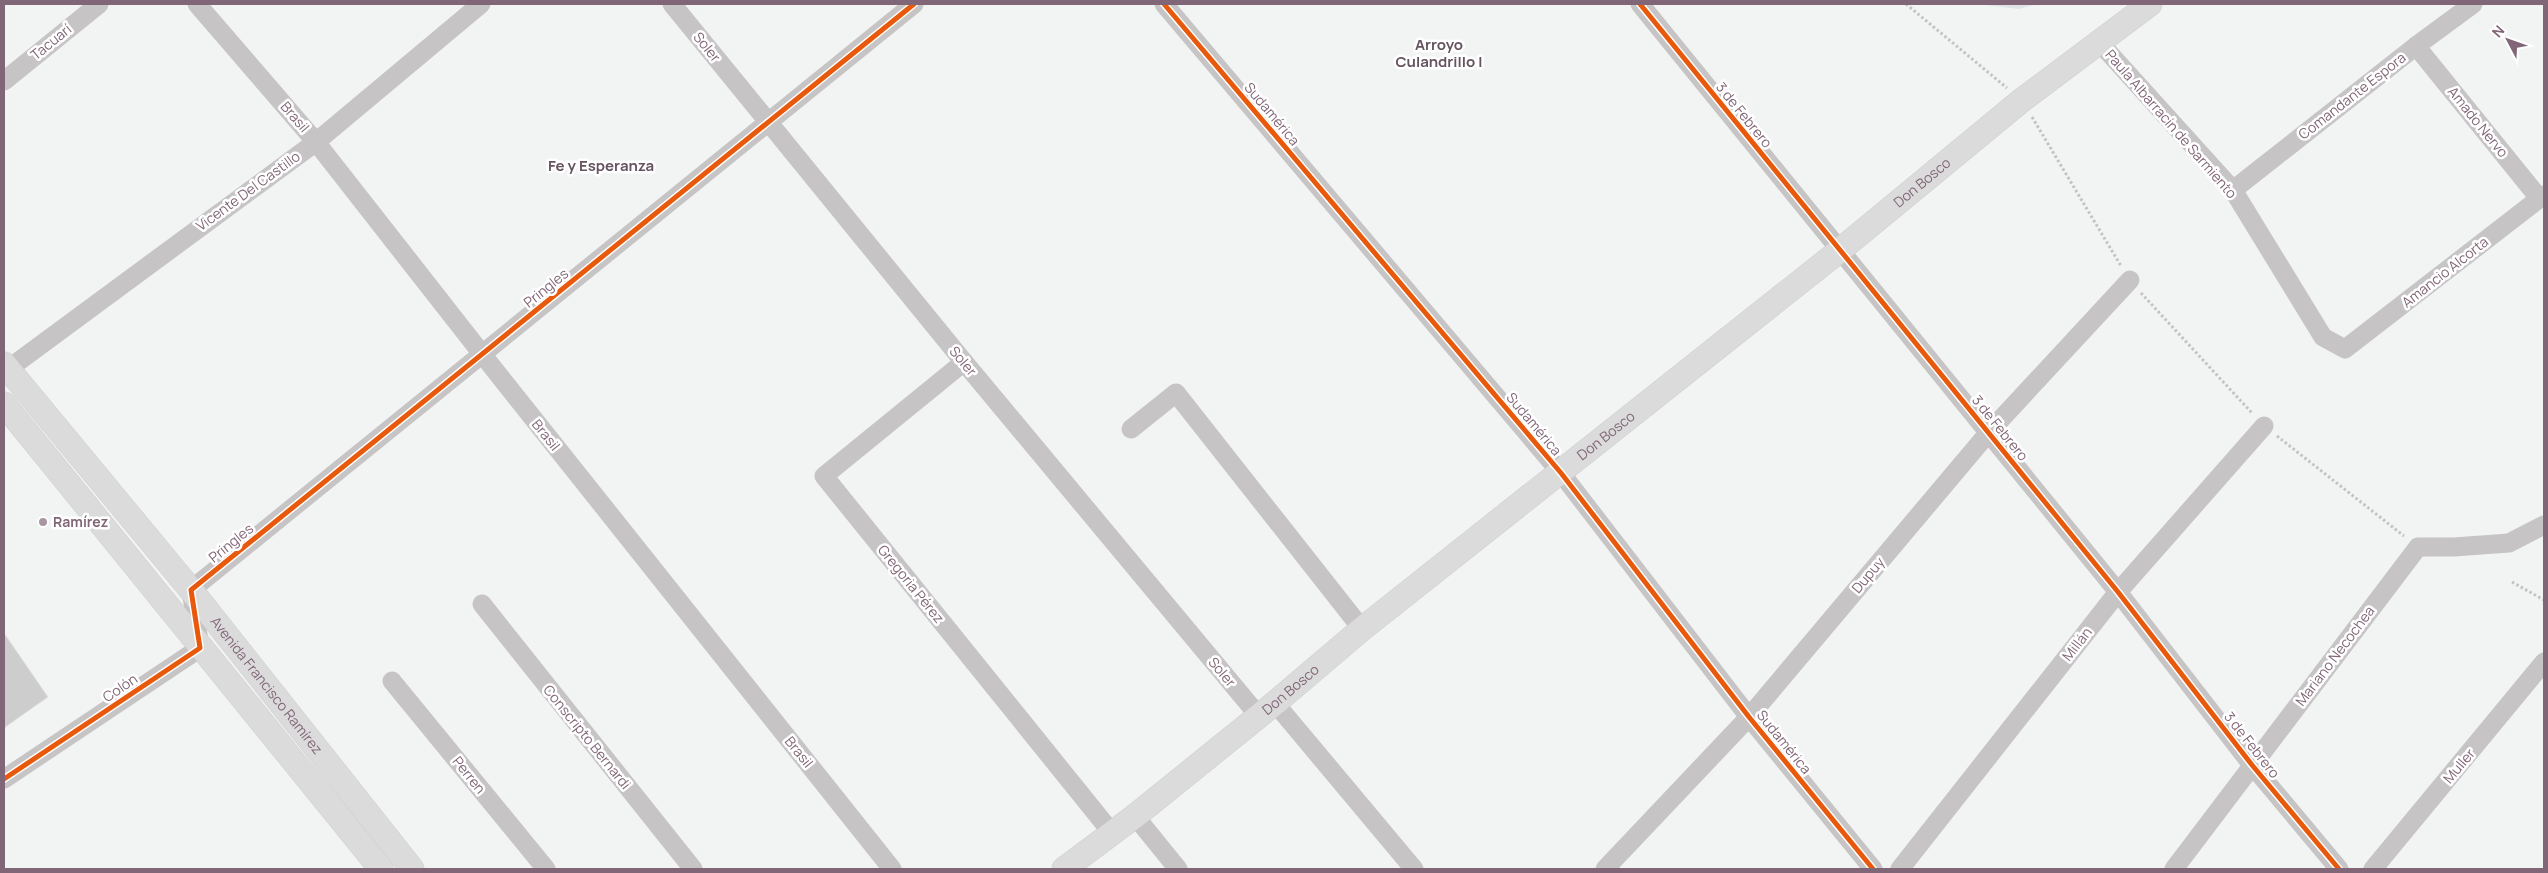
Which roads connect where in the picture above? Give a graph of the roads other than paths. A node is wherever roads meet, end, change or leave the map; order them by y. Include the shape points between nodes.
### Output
1 (99, 4) edge
2 (197, 4) edge
3 (481, 4) edge
4 (672, 4) edge
5 (914, 4) edge
6 (1164, 4) edge
7 (1640, 4) edge
8 (2150, 4) edge
9 (2473, 4) edge
10 (2100, 43) junction
11 (2416, 46) junction
12 (4, 81) edge
13 (768, 124) junction
14 (316, 142) junction
15 (2232, 190) junction
16 (2542, 196) edge
17 (1839, 251) junction
18 (2130, 280) road end
19 (2345, 349) joint
20 (482, 354) junction
21 (964, 362) junction
22 (5, 369) edge
23 (4, 404) edge
24 (2264, 426) road end
25 (1131, 429) dead end
26 (1989, 432) junction
27 (1561, 473) junction
28 (2544, 525) edge
29 (191, 590) junction
30 (2118, 592) junction
31 (482, 604) dead end
32 (1362, 629) junction
33 (200, 648) junction
34 (2544, 662) edge
35 (392, 681) dead end
36 (1267, 709) junction
37 (1749, 717) junction
38 (2252, 766) junction
39 (4, 779) edge
40 (1135, 816) junction
41 (1112, 833) junction
42 (381, 869) edge
43 (412, 869) edge
44 (546, 869) edge
45 (693, 869) edge
46 (892, 869) edge
47 (1064, 869) edge
48 (1178, 869) edge
49 (1414, 869) edge
50 (1605, 869) edge
51 (1873, 869) edge
52 (1900, 869) edge
53 (2174, 869) edge
54 (2339, 869) edge
55 (2373, 869) edge

1 - 12 street, Tacuarí
2 - 14 street, Brasil
3 - 14 street, Vicente Del Castillo
4 - 13 street, Soler
5 - 13 street, Pringles
6 - 27 street, Sudamérica
7 - 17 street, 3 de Febrero
8 - 10 main road, Don Bosco
9 - 11 street, Comandante Espora
10 - 15 street, Paula Albarracín de Sarmiento
10 - 17 main road, Don Bosco via 2022,100
11 - 15 street, Comandante Espora
11 - 16 street, Amado Nervo
13 - 20 street, Pringles
13 - 21 street, Soler
14 - 20 street, Brasil
14 - 22 street, Vicente Del Castillo
15 - 19 street, Paula Albarracín de Sarmiento via 2323,336
16 - 19 street, Amancio Alcorta
17 - 26 street, 3 de Febrero
17 - 27 main road, Don Bosco
18 - 26 street, Dupuy
20 - 29 street, Pringles
20 - 46 street, Brasil
21 - 36 street, Soler
21 - 41 street, Gregoria Pérez via 824,476
22 - 29 main road, Avenida Francisco Ramírez
23 - 33 main road, Avenida Francisco Ramírez
24 - 30 street, Millán
25 - 32 street via 1176,393
26 - 30 street, 3 de Febrero
26 - 37 street, Dupuy
27 - 32 main road, Don Bosco
27 - 37 street, Sudamérica
28 - 38 street, Mariano Necochea via 2509,543 2418,547
29 - 33 street
29 - 43 main road, Avenida Francisco Ramírez
30 - 38 street, 3 de Febrero
30 - 52 street, Millán
31 - 45 street, Conscripto Bernardi
32 - 36 main road, Don Bosco
33 - 39 street, Colón
33 - 42 main road, Avenida Francisco Ramírez
34 - 55 street, Muller
35 - 44 street, Perren
36 - 40 main road, Don Bosco
36 - 49 street, Soler
37 - 50 street, Dupuy
37 - 51 street, Sudamérica
38 - 53 street, Mariano Necochea
38 - 54 street, 3 de Febrero
40 - 41 main road, Don Bosco
40 - 48 street
41 - 47 main road, Don Bosco

